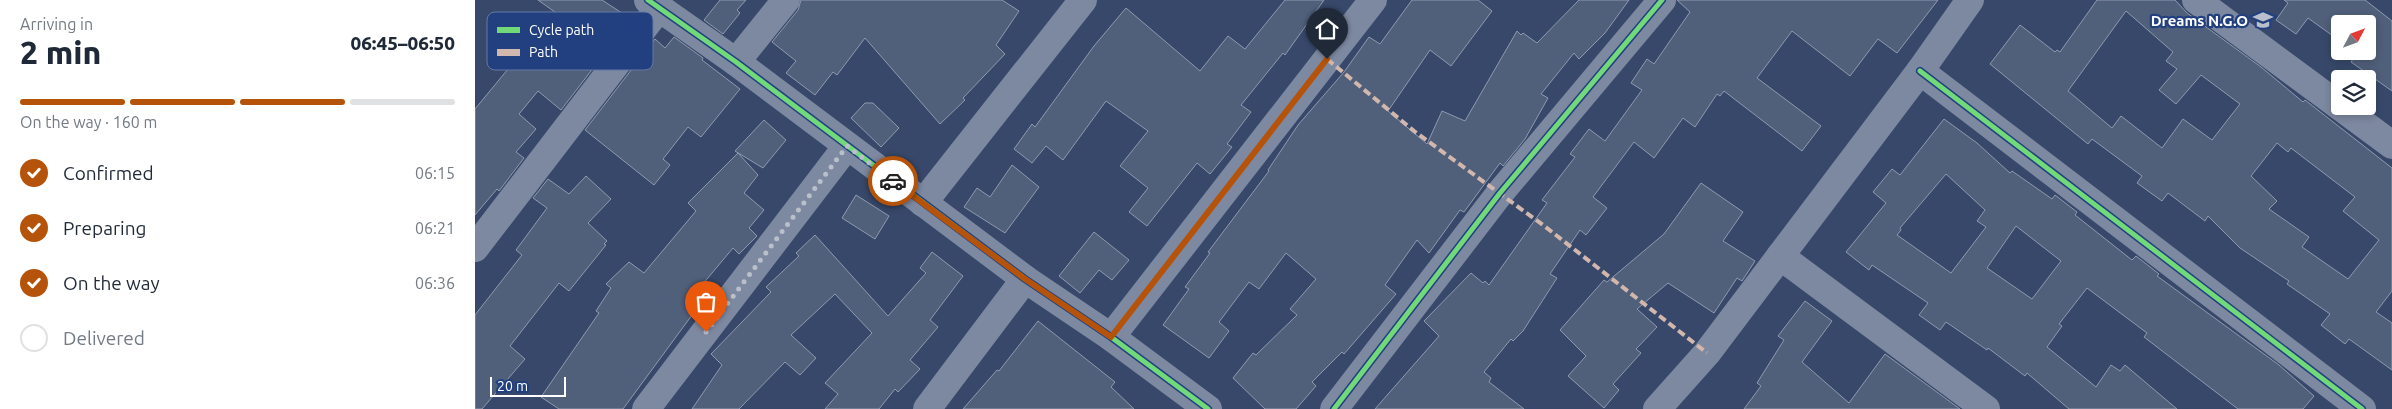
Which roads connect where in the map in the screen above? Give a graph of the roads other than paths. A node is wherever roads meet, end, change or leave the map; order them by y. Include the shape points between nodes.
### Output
1 (786, 0) edge
2 (1083, 0) edge
3 (1373, 0) edge
4 (1662, 0) edge
5 (1970, 0) edge
6 (2196, 0) edge
7 (653, 4) edge
8 (737, 62) junction
9 (605, 70) edge
10 (1920, 71) junction
11 (2392, 145) edge
12 (847, 146) junction
13 (923, 203) junction
14 (475, 248) edge
15 (1780, 256) junction
16 (1025, 279) junction
17 (1111, 337) junction
18 (646, 409) edge
19 (927, 409) edge
20 (1208, 409) edge
21 (1334, 409) edge
22 (1657, 409) edge
23 (1986, 409) edge
24 (2362, 409) edge

1 - 8 street
2 - 13 street
3 - 17 street
4 - 21 street via 1500,193
5 - 10 street
6 - 11 street
7 - 8 street
8 - 12 street
9 - 14 street
10 - 15 street
10 - 24 street
12 - 13 street
12 - 18 street
13 - 16 street
15 - 22 street via 1707,352
15 - 23 street
16 - 17 street
16 - 19 street
17 - 20 street

